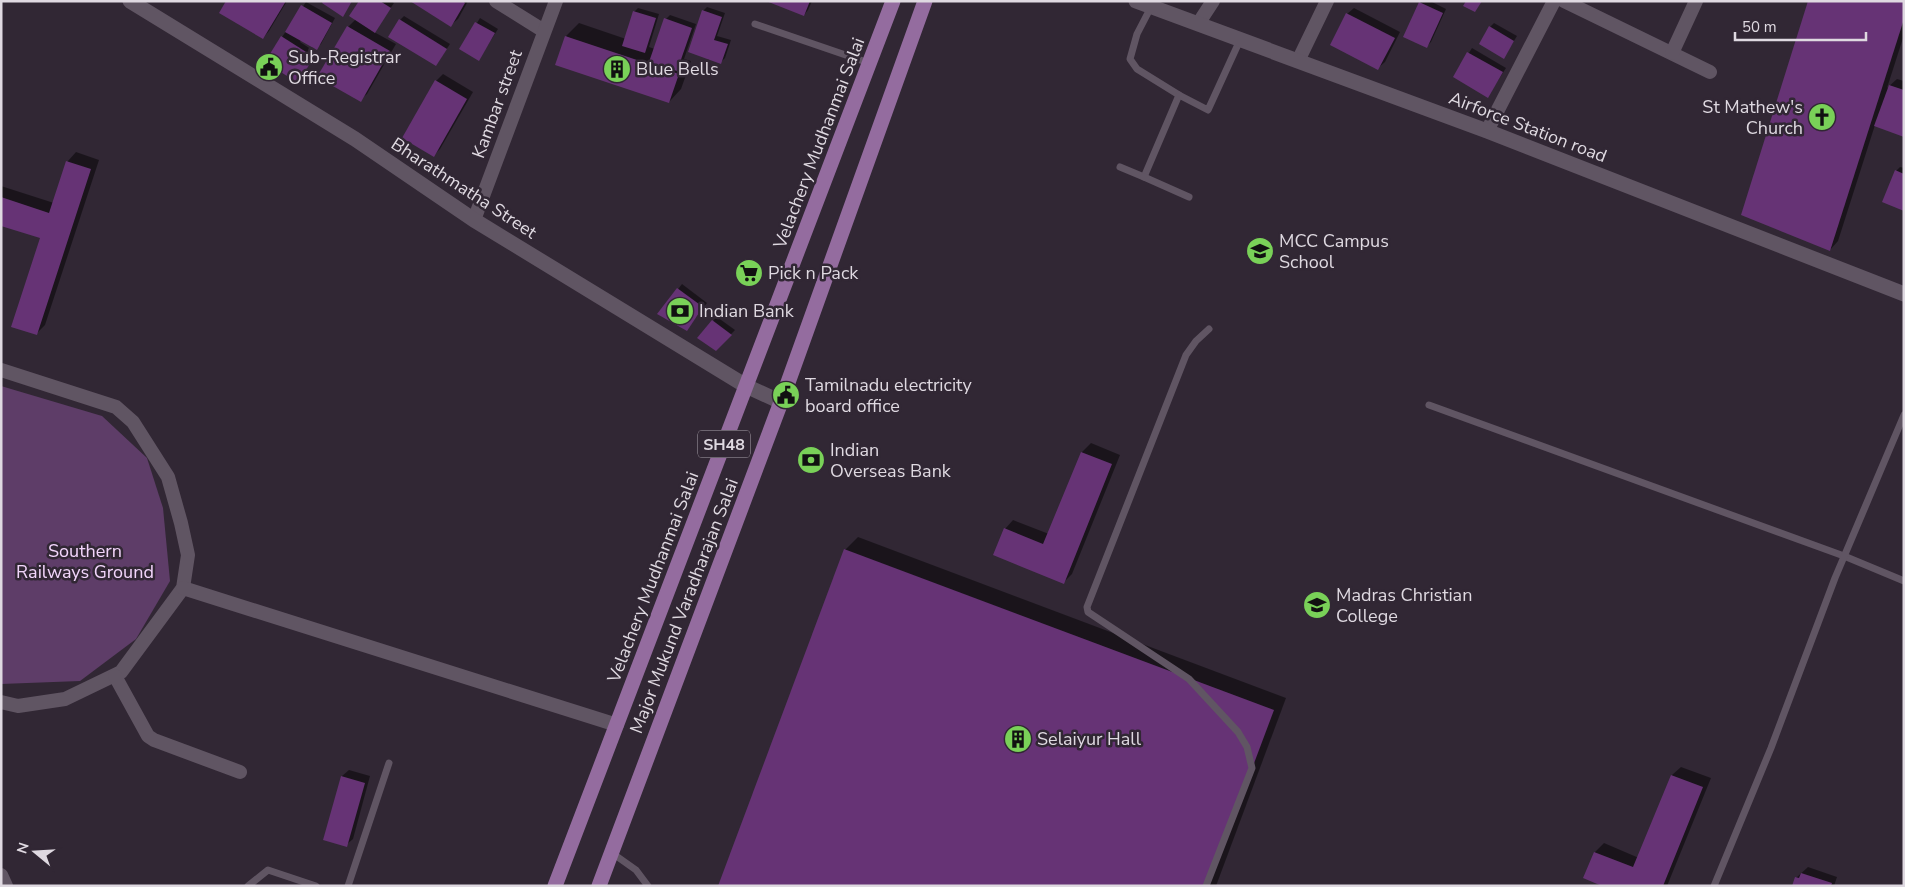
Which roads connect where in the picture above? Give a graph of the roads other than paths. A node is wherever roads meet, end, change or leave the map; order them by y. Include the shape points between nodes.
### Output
1 (130, 1) edge
2 (496, 1) edge
3 (556, 1) edge
4 (893, 1) edge
5 (925, 1) edge
6 (1213, 1) edge
7 (1328, 1) edge
8 (1554, 1) edge
9 (1564, 1) edge
10 (1696, 1) edge
11 (1144, 4) edge
12 (755, 24) dead end
13 (1198, 24) junction
14 (544, 31) junction
15 (1240, 40) junction
16 (1672, 53) junction
17 (1298, 61) junction
18 (869, 63) junction
19 (1710, 72) dead end
20 (1179, 95) junction
21 (1486, 131) junction
22 (1120, 167) dead end
23 (1144, 176) junction
24 (1189, 197) dead end
25 (474, 220) junction
26 (1904, 294) edge
27 (1209, 329) dead end
28 (1, 370) edge
29 (746, 386) junction
30 (781, 402) junction
31 (1429, 405) dead end
32 (1904, 415) edge
33 (1844, 556) junction
34 (1904, 581) edge
35 (183, 588) junction
36 (115, 676) junction
37 (1, 702) edge
38 (617, 725) junction
39 (389, 763) dead end
40 (240, 772) dead end
41 (612, 852) junction
42 (1, 875) edge
43 (6, 886) edge
44 (248, 886) edge
45 (316, 886) edge
46 (348, 886) edge
47 (554, 886) edge
48 (599, 886) edge
49 (648, 886) edge
50 (1206, 886) edge
51 (1714, 886) edge

1 - 25 street, Bharathmatha Street via 355,139
2 - 14 street
3 - 14 street, Kambar street
4 - 18 main road, Velachery Mudhanmai Salai / SH48
5 - 30 main road, Major Mukund Varadharajan Salai / SH48
6 - 13 street
7 - 17 street
8 - 21 street
9 - 16 street
10 - 16 street
11 - 13 street, Airforce Station road
11 - 20 lane via 1130,59 1137,69
12 - 18 lane
13 - 15 street, Airforce Station road
14 - 25 street, Kambar street
15 - 17 street, Airforce Station road
15 - 20 lane via 1208,110
16 - 19 street
17 - 21 street, Airforce Station road
18 - 29 main road, Velachery Mudhanmai Salai / SH48
20 - 23 lane
21 - 26 street, Airforce Station road
22 - 23 lane
23 - 24 lane
25 - 29 street, Bharathmatha Street
27 - 50 lane via 1186,355 1087,607 1088,612 1189,679 1238,732 1247,747 1252,768
28 - 35 street via 116,407 133,422 168,477 188,555
29 - 30 street, Bharathmatha Street
29 - 38 main road, Velachery Mudhanmai Salai / SH48
30 - 41 main road, Major Mukund Varadharajan Salai / SH48
31 - 33 lane
32 - 33 lane
33 - 34 lane
33 - 51 lane
35 - 36 street via 122,672
35 - 38 street
36 - 37 street via 65,699 18,706
36 - 40 street via 148,736
38 - 47 main road, Velachery Mudhanmai Salai / SH48
39 - 46 lane
41 - 48 main road, Major Mukund Varadharajan Salai / SH48
41 - 49 lane via 636,870
42 - 43 street
44 - 45 lane via 268,870

